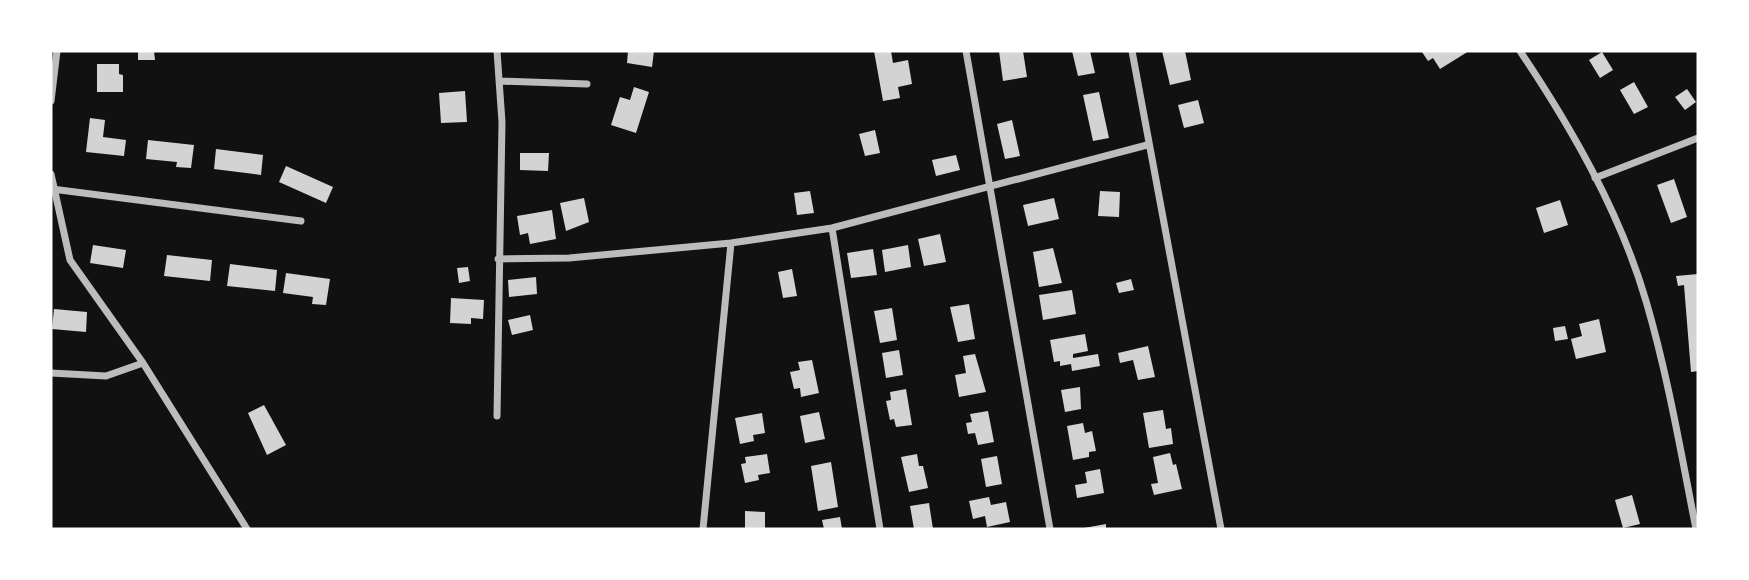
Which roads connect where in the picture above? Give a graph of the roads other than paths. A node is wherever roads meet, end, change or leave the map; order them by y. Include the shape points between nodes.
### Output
1 (57, 51) edge
2 (497, 51) edge
3 (966, 51) edge
4 (1132, 51) edge
5 (1520, 51) edge
6 (499, 81) junction
7 (587, 84) dead end
8 (51, 101) edge
9 (1698, 138) edge
10 (1147, 145) junction
11 (51, 174) edge
12 (1595, 178) junction
13 (991, 187) junction
14 (52, 189) edge
15 (301, 221) dead end
16 (832, 228) junction
17 (731, 243) junction
18 (498, 259) junction
19 (143, 363) junction
20 (51, 373) edge
21 (497, 416) dead end
22 (1695, 508) edge
23 (247, 529) edge
24 (703, 529) edge
25 (880, 529) edge
26 (1050, 529) edge
27 (1220, 529) edge
28 (1696, 529) edge

1 - 8 street
2 - 6 street
3 - 13 street
4 - 10 street
5 - 12 street
6 - 7 street
6 - 18 street
9 - 12 street
10 - 13 street
10 - 27 street
11 - 14 street
12 - 22 street via 1646,301
13 - 16 street
13 - 26 street
14 - 15 street
14 - 19 street via 70,260
16 - 17 street
16 - 25 street
17 - 18 street via 569,258
17 - 24 street
18 - 21 street
19 - 20 street via 106,376
19 - 23 street
22 - 28 street

